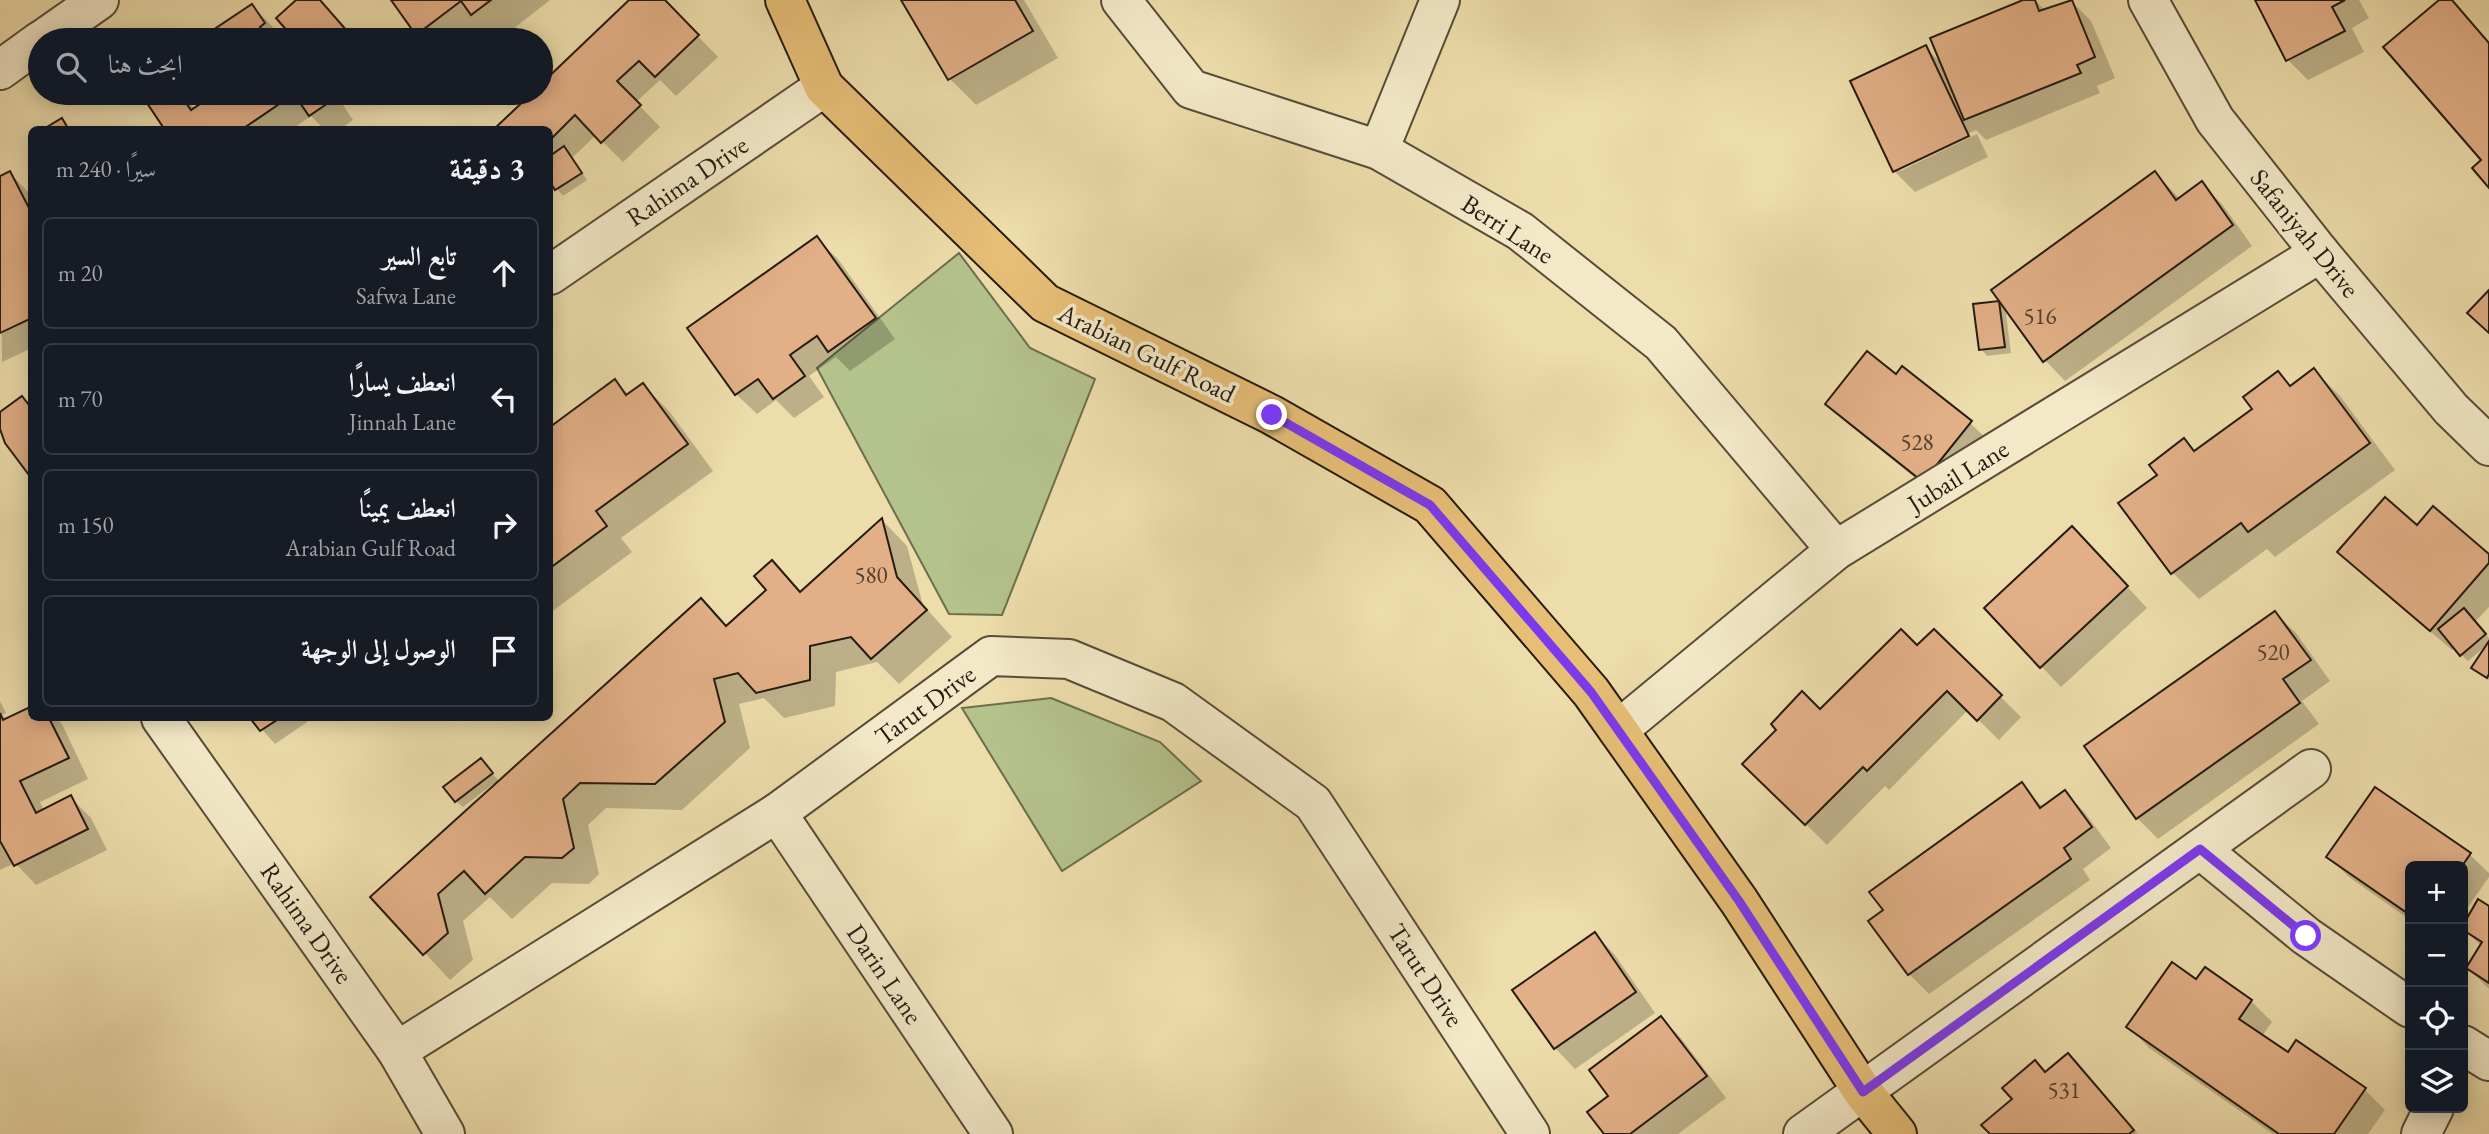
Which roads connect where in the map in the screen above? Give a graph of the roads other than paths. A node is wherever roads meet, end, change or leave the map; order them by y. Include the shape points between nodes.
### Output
1 (99, 0) edge
2 (785, 0) edge
3 (1121, 0) edge
4 (1440, 0) edge
5 (2148, 0) edge
6 (59, 28) edge
7 (28, 49) edge
8 (1, 67) edge
9 (824, 87) junction
10 (1379, 150) junction
11 (2320, 253) junction
12 (553, 273) edge
13 (2489, 446) edge
14 (1836, 550) junction
15 (163, 721) edge
16 (1618, 730) junction
17 (2311, 769) dead end
18 (777, 813) junction
19 (2200, 849) junction
20 (2405, 1005) edge
21 (2468, 1048) edge
22 (397, 1051) junction
23 (2489, 1061) edge
24 (1863, 1092) junction
25 (2432, 1113) edge
26 (445, 1134) edge
27 (993, 1134) edge
28 (1530, 1134) edge
29 (1803, 1134) edge
30 (1896, 1134) edge
31 (2421, 1134) edge

1 - 6 street
2 - 9 main road, Arabian Gulf Road
3 - 10 street, Berri Lane via 1191,89
4 - 10 street
5 - 11 street, Safaniyah Drive via 2215,120
7 - 8 street
9 - 12 street, Rahima Drive
9 - 16 main road, Arabian Gulf Road via 1045,303 1272,415 1430,505 1591,692
10 - 14 street, Berri Lane via 1520,231 1661,343
11 - 13 street, Safaniyah Drive via 2451,409
11 - 14 street, Jubail Lane
14 - 16 street, Jubail Lane
15 - 22 street, Rahima Drive
16 - 24 main road, Arabian Gulf Road via 1739,901
17 - 19 street
18 - 22 street, Tarut Drive
18 - 27 street, Darin Lane
18 - 28 street, Tarut Drive via 991,656 1069,659 1173,702 1312,803
19 - 20 street via 2306,936
19 - 24 street
21 - 23 street
22 - 26 street, Rahima Drive
24 - 29 street
24 - 30 main road, Arabian Gulf Road
25 - 31 street

